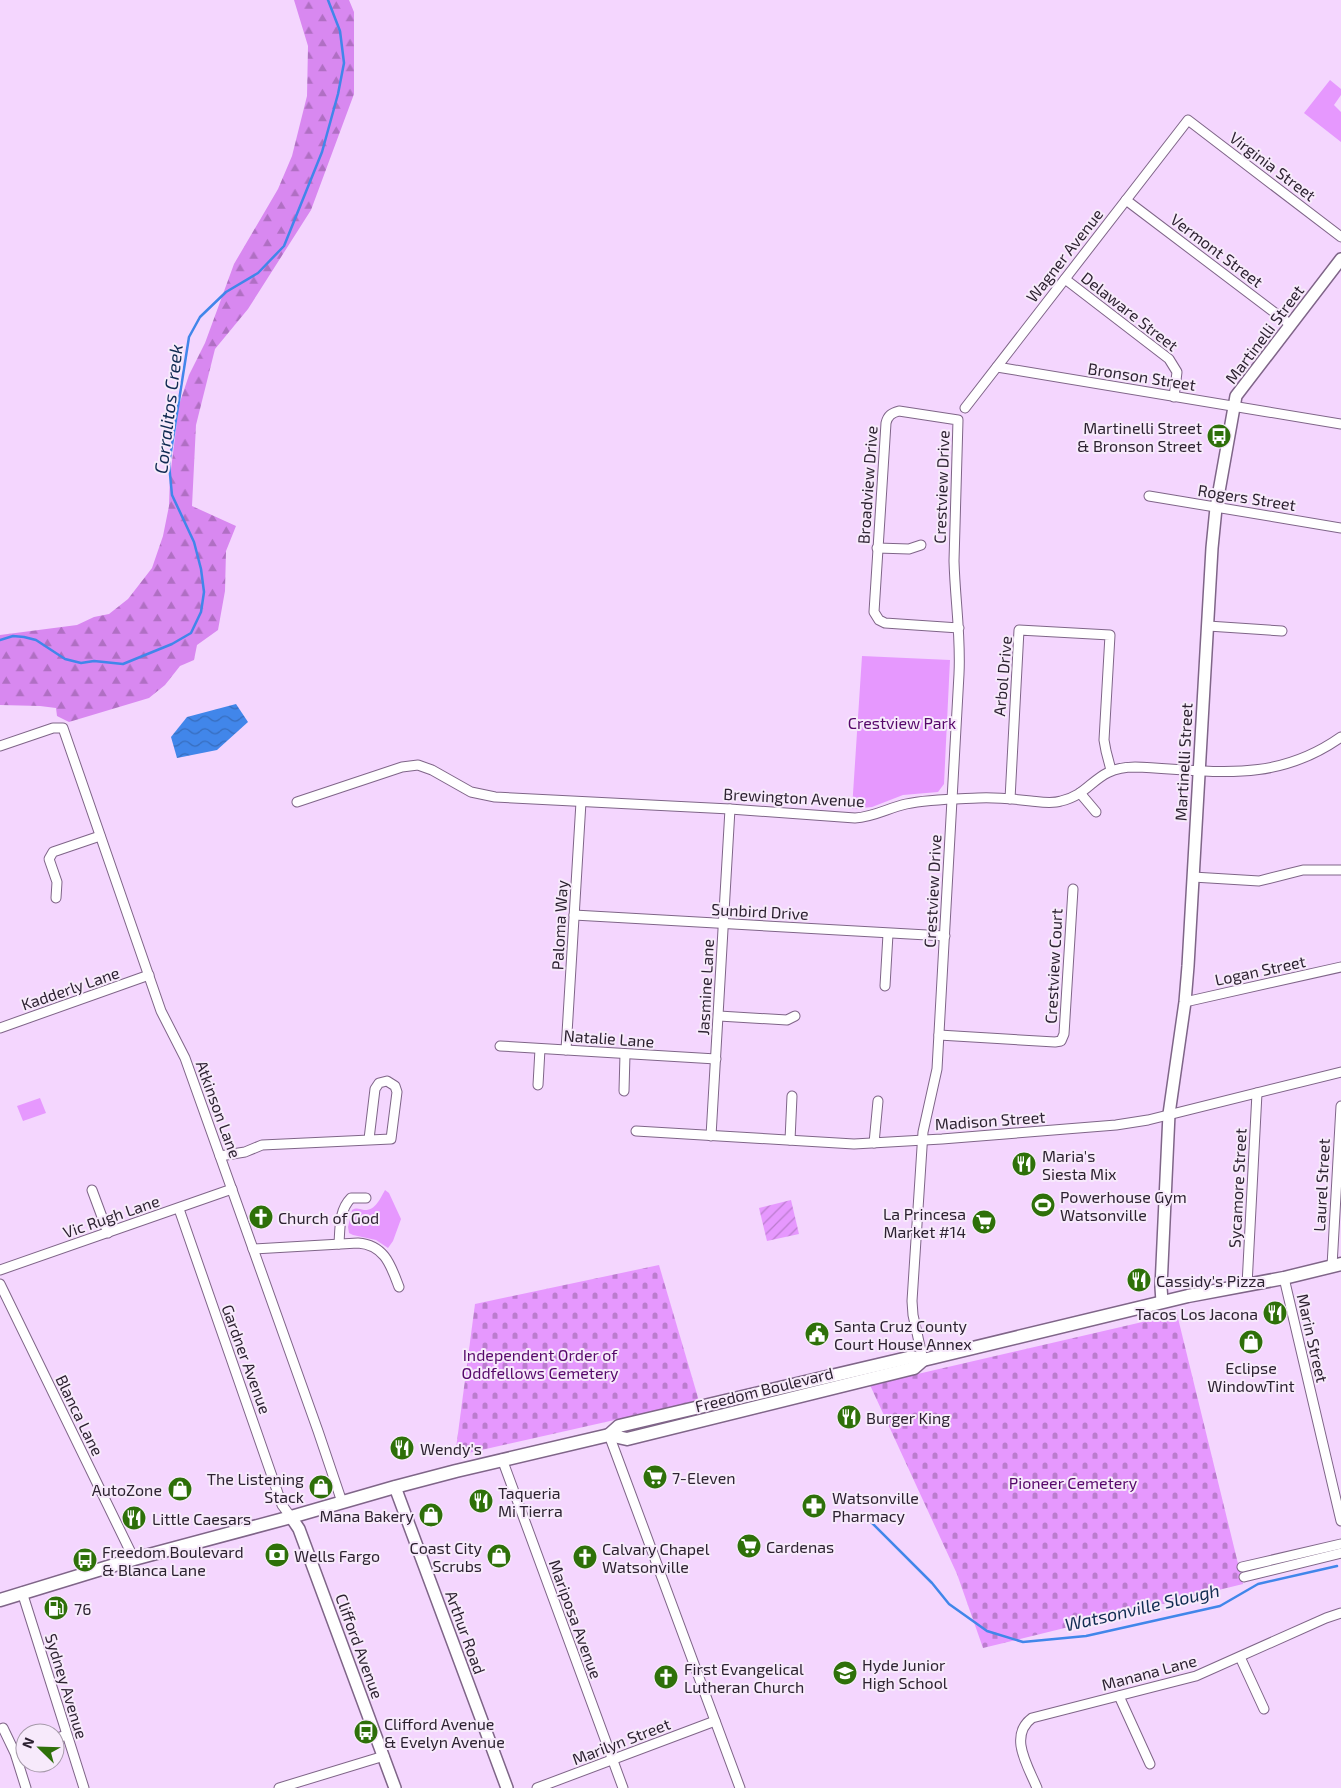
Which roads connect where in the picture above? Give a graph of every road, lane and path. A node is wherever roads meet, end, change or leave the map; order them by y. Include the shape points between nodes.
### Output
1 (1188, 120) joint
2 (1126, 200) junction
3 (1341, 236) edge
4 (1341, 259) edge
5 (1065, 279) junction
6 (1291, 325) junction
7 (997, 368) junction
8 (1174, 397) junction
9 (1234, 406) junction
10 (965, 408) dead end
11 (958, 420) joint
12 (1341, 424) edge
13 (1148, 496) dead end
14 (1216, 508) junction
15 (1341, 528) edge
16 (921, 545) dead end
17 (877, 548) junction
18 (1208, 626) junction
19 (959, 628) junction
20 (1282, 631) dead end
21 (1341, 736) edge
22 (0, 746) edge
23 (1111, 770) junction
24 (1198, 771) junction
25 (1080, 793) junction
26 (1010, 798) junction
27 (952, 800) junction
28 (297, 802) dead end
29 (581, 802) junction
30 (730, 809) junction
31 (1096, 812) dead end
32 (100, 836) junction
33 (1341, 870) edge
34 (1193, 877) junction
35 (1072, 889) dead end
36 (56, 898) dead end
37 (574, 915) junction
38 (724, 924) junction
39 (888, 934) junction
40 (945, 936) junction
41 (1341, 968) edge
42 (149, 976) junction
43 (885, 986) dead end
44 (1184, 1002) junction
45 (719, 1016) junction
46 (795, 1016) dead end
47 (0, 1028) edge
48 (939, 1036) junction
49 (500, 1046) dead end
50 (540, 1048) junction
51 (566, 1050) junction
52 (625, 1054) junction
53 (716, 1059) junction
54 (1341, 1072) edge
55 (538, 1085) dead end
56 (624, 1091) dead end
57 (1256, 1093) junction
58 (792, 1096) dead end
59 (878, 1101) dead end
60 (1341, 1106) edge
61 (1169, 1114) junction
62 (636, 1131) dead end
63 (711, 1136) junction
64 (369, 1139) junction
65 (790, 1140) junction
66 (922, 1140) junction
67 (874, 1143) junction
68 (220, 1156) junction
69 (232, 1189) junction
70 (92, 1190) dead end
71 (366, 1198) dead end
72 (178, 1208) junction
73 (108, 1233) junction
74 (339, 1244) junction
75 (253, 1249) junction
76 (1337, 1265) edge
77 (0, 1270) edge
78 (1284, 1278) junction
79 (0, 1284) edge
80 (1247, 1285) junction
81 (399, 1287) dead end
82 (1162, 1302) junction
83 (923, 1360) junction
84 (609, 1435) junction
85 (502, 1459) junction
86 (395, 1487) junction
87 (342, 1502) junction
88 (291, 1517) junction
89 (1341, 1520) edge
90 (1341, 1544) edge
91 (1341, 1553) edge
92 (134, 1558) junction
93 (1242, 1567) dead end
94 (1244, 1577) dead end
95 (22, 1592) junction
96 (0, 1600) edge
97 (1341, 1613) edge
98 (1240, 1657) junction
99 (1119, 1696) junction
100 (1264, 1709) dead end
101 (715, 1721) junction
102 (3, 1728) dead end
103 (66, 1735) joint
104 (15, 1753) edge
105 (384, 1756) junction
106 (613, 1760) junction
107 (1150, 1764) dead end
108 (21, 1773) edge
109 (26, 1788) edge
110 (84, 1788) edge
111 (279, 1788) edge
112 (395, 1788) edge
113 (507, 1788) edge
114 (537, 1788) edge
115 (623, 1788) edge
116 (740, 1788) edge
117 (1037, 1788) edge

1 - 2 street, Wagner Avenue
1 - 3 street, Virginia Street
2 - 5 street, Wagner Avenue
2 - 6 street, Vermont Street
4 - 6 street, Martinelli Street
5 - 7 street, Wagner Avenue
5 - 8 street, Delaware Street via 1169,359 1177,372
6 - 9 street, Martinelli Street via 1236,396
7 - 8 street, Bronson Street
7 - 10 street, Wagner Avenue
8 - 9 street, Bronson Street
9 - 12 street, Bronson Street
9 - 14 street, Martinelli Street
11 - 17 street, Broadview Drive via 889,411
11 - 19 street, Crestview Drive via 954,561
13 - 14 street, Rogers Street
14 - 15 street, Rogers Street
14 - 18 street, Martinelli Street
16 - 17 street via 909,549
17 - 19 street, Broadview Drive via 874,608 878,621
18 - 20 street
18 - 24 street, Martinelli Street
19 - 27 street, Crestview Drive
21 - 24 street, Brewington Avenue via 1307,756 1271,768 1235,773
22 - 32 street, Atkinson Lane via 53,728 63,728
23 - 24 street, Brewington Avenue via 1135,767
23 - 25 street, Brewington Avenue
23 - 26 street, Arbol Drive via 1104,740 1110,636 1019,630
24 - 34 street, Martinelli Street
25 - 26 street, Brewington Avenue via 1056,802
25 - 31 street
26 - 27 street, Brewington Avenue
27 - 30 street, Brewington Avenue via 905,804 855,818
27 - 40 street, Crestview Drive
28 - 29 street, Brewington Avenue via 402,767 418,765 471,792
29 - 30 street, Brewington Avenue
29 - 37 street, Paloma Way
30 - 38 street, Jasmine Lane
32 - 36 street via 50,855 58,885
32 - 42 street, Atkinson Lane
33 - 34 street via 1303,870 1258,881
34 - 44 street, Martinelli Street
35 - 48 street, Crestview Court via 1061,1041
37 - 38 street, Sunbird Drive
37 - 51 street, Paloma Way
38 - 39 street, Sunbird Drive
38 - 45 street, Jasmine Lane
39 - 40 street, Sunbird Drive
39 - 43 street
40 - 48 street, Crestview Drive
41 - 44 street, Logan Street
42 - 47 street, Kadderly Lane
42 - 68 street, Atkinson Lane via 161,1011 185,1058
44 - 61 street, Martinelli Street
45 - 46 street via 787,1020
45 - 53 street, Jasmine Lane
48 - 66 street, Crestview Drive via 936,1078
49 - 50 street, Natalie Lane
50 - 51 street, Natalie Lane
50 - 55 street
51 - 52 street, Natalie Lane
52 - 53 street, Natalie Lane
52 - 56 street
53 - 63 street, Jasmine Lane
54 - 57 street, Madison Street
57 - 61 street, Madison Street
57 - 80 street, Sycamore Street
58 - 65 street
59 - 67 street
60 - 76 street, Laurel Street
61 - 66 street, Madison Street via 1116,1125
61 - 82 street, Martinelli Street
62 - 63 street, Madison Street
63 - 65 street, Madison Street
64 - 64 street via 392,1138 397,1092 390,1082 382,1082 375,1089
64 - 68 street via 262,1145
65 - 67 street, Madison Street
66 - 67 street, Madison Street
66 - 83 street, Crestview Drive via 912,1301
68 - 69 street, Atkinson Lane
69 - 72 street, Vic Rugh Lane
69 - 75 street, Atkinson Lane
70 - 73 street
71 - 74 street via 351,1198 346,1204
72 - 73 street, Vic Rugh Lane
72 - 88 street, Gardner Avenue via 282,1505
73 - 77 street, Vic Rugh Lane
74 - 75 street
74 - 81 street via 363,1243 380,1251 390,1262
75 - 87 street, Atkinson Lane
76 - 78 main road, Freedom Boulevard
78 - 80 main road, Freedom Boulevard
78 - 89 street, Marin Street
79 - 92 street, Blanca Lane
80 - 82 main road, Freedom Boulevard
82 - 83 main road, Freedom Boulevard
83 - 84 main road, Freedom Boulevard via 914,1368 627,1439
84 - 85 main road, Freedom Boulevard
84 - 101 street
85 - 86 main road, Freedom Boulevard
85 - 106 street, Mariposa Avenue
86 - 87 main road, Freedom Boulevard
86 - 113 street, Arthur Road
87 - 88 main road, Freedom Boulevard
88 - 92 main road, Freedom Boulevard
88 - 105 street, Clifford Avenue via 300,1529
90 - 93 street
91 - 94 street
92 - 95 main road, Freedom Boulevard
95 - 96 main road, Freedom Boulevard
95 - 103 street, Sydney Avenue
97 - 98 street, Manana Lane
98 - 99 street, Manana Lane via 1196,1676
98 - 100 street
99 - 107 street
99 - 117 street, Manana Lane via 1026,1722 1020,1743
101 - 106 street, Marilyn Street
101 - 116 street
102 - 104 street
103 - 110 street, Sydney Avenue
105 - 111 street
105 - 112 street, Clifford Avenue
106 - 114 street, Marilyn Street
106 - 115 street, Mariposa Avenue
108 - 109 street

